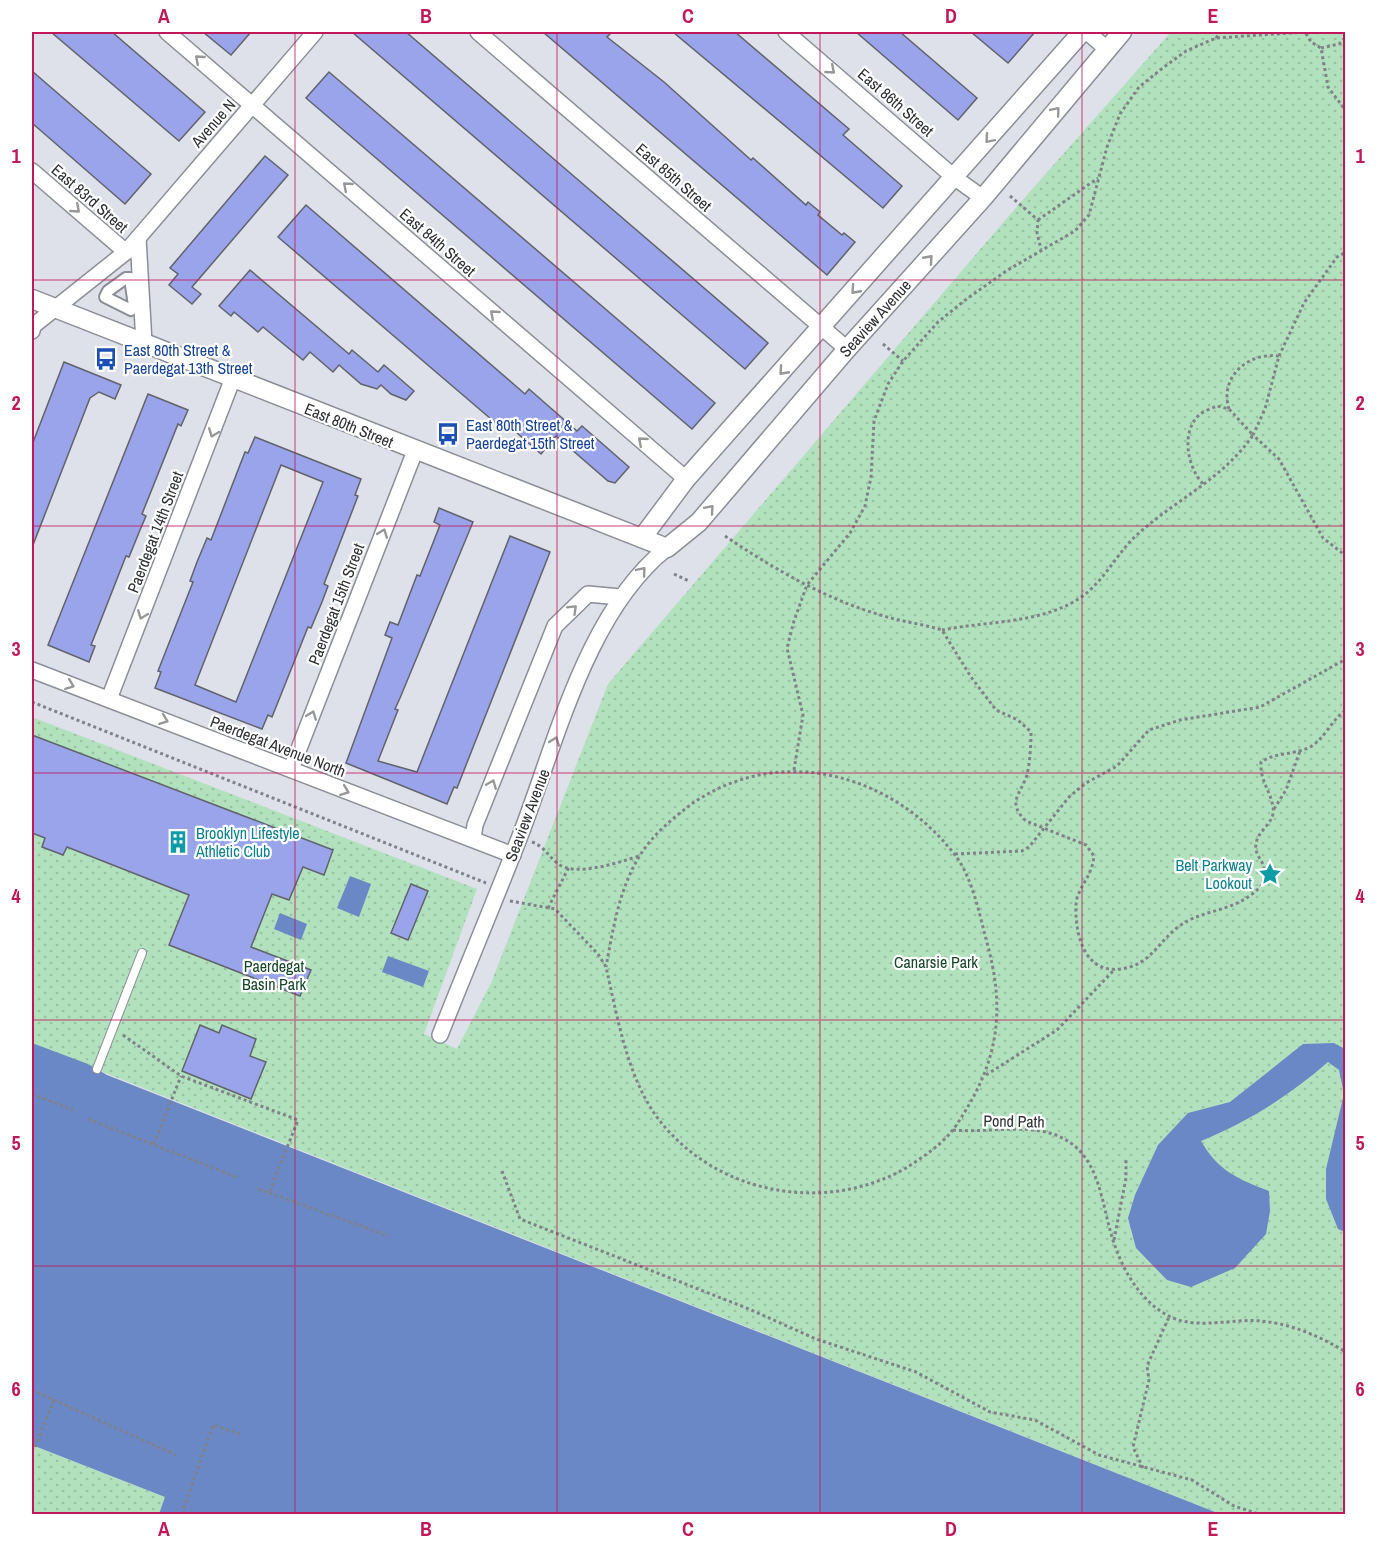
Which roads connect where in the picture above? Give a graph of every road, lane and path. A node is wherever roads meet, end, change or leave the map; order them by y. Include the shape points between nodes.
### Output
1 (167, 32) edge
2 (315, 32) edge
3 (478, 32) edge
4 (786, 32) edge
5 (1082, 32) edge
6 (1087, 32) edge
7 (1122, 32) edge
8 (1220, 32) edge
9 (1305, 32) edge
10 (1346, 37) edge
11 (1216, 38) junction
12 (1321, 48) junction
13 (1107, 49) junction
14 (252, 105) junction
15 (1346, 111) edge
16 (32, 171) edge
17 (955, 177) junction
18 (1099, 177) junction
19 (1010, 196) dead end
20 (983, 198) junction
21 (1038, 220) junction
22 (138, 238) junction
23 (1042, 249) junction
24 (126, 252) junction
25 (1346, 252) edge
26 (32, 299) edge
27 (57, 309) junction
28 (822, 327) junction
29 (32, 331) edge
30 (144, 343) junction
31 (883, 344) dead end
32 (847, 349) junction
33 (1279, 357) junction
34 (903, 361) junction
35 (233, 378) junction
36 (1229, 409) junction
37 (1253, 435) junction
38 (415, 451) junction
39 (686, 479) junction
40 (1204, 485) junction
41 (725, 536) dead end
42 (642, 538) junction
43 (667, 548) junction
44 (1346, 556) edge
45 (674, 574) dead end
46 (689, 581) dead end
47 (807, 585) junction
48 (620, 597) junction
49 (942, 630) junction
50 (1345, 661) edge
51 (32, 670) edge
52 (109, 699) junction
53 (32, 702) edge
54 (1346, 710) edge
55 (1300, 751) junction
56 (291, 770) junction
57 (794, 771) junction
58 (1274, 809) junction
59 (1043, 827) junction
60 (473, 839) junction
61 (527, 840) dead end
62 (954, 854) junction
63 (513, 855) junction
64 (639, 856) junction
65 (569, 867) junction
66 (496, 891) junction
67 (548, 908) junction
68 (142, 953) dead end
69 (606, 967) junction
70 (1115, 969) junction
71 (113, 1028) junction
72 (440, 1035) dead end
73 (97, 1068) dead end
74 (986, 1075) junction
75 (181, 1076) junction
76 (32, 1094) edge
77 (74, 1110) dead end
78 (88, 1119) dead end
79 (953, 1130) junction
80 (154, 1144) junction
81 (1126, 1159) dead end
82 (502, 1171) dead end
83 (239, 1178) dead end
84 (258, 1189) dead end
85 (269, 1193) junction
86 (389, 1236) dead end
87 (1113, 1242) junction
88 (1169, 1317) junction
89 (1346, 1352) edge
90 (32, 1390) edge
91 (54, 1400) junction
92 (240, 1434) dead end
93 (35, 1447) dead end
94 (176, 1455) dead end
95 (1143, 1468) junction
96 (182, 1515) edge
97 (1259, 1515) edge

14 -> 1 street, East 84th Street
2 - 14 street, Avenue N
3 - 28 street, East 85th Street
4 -> 17 street, East 86th Street
5 -> 17 street, Seaview Avenue
6 - 13 street
7 - 13 street, Seaview Avenue
8 - 11 path
9 - 11 path
9 - 12 path
10 - 12 path via 1339,44
11 - 18 path via 1186,51 1139,87 1120,114
12 - 15 path via 1328,87
20 -> 13 street, Seaview Avenue
14 - 22 street, Avenue N
39 -> 14 street, East 84th Street
16 -> 24 street, East 83rd Street
17 - 20 street, East 86th Street
17 -> 28 street, Seaview Avenue
18 - 21 path
18 - 23 path via 1089,215 1075,231
19 - 21 path
32 -> 20 street, Seaview Avenue
21 - 23 path
22 - 24 street, Avenue N
22 - 30 street
23 - 34 path via 938,322
24 - 27 street, Avenue N
25 - 33 path via 1337,257 1304,303
26 - 27 street, East 80th Street
27 - 29 street, Avenue N via 33,326
27 - 30 street, East 80th Street
28 - 32 street, East 85th Street
28 -> 39 street, Seaview Avenue
30 - 35 street, East 80th Street
31 - 34 path
43 -> 32 street, Seaview Avenue via 699,522
33 - 36 path via 1257,358 1239,367 1229,379 1225,398
33 - 37 path via 1265,410
34 - 47 path via 888,384 874,421 872,477 865,506 850,533
35 - 38 street, East 80th Street
35 -> 52 street, Paerdegat 14th Street
36 - 37 path
36 - 40 path via 1217,406 1199,415 1190,431 1192,465
37 - 40 path via 1243,451
37 - 44 path via 1279,459 1323,538
38 - 42 street, East 80th Street
56 -> 38 street, Paerdegat 15th Street
39 - 42 street, Seaview Avenue
40 - 49 path via 1137,534 1080,598 1026,617
41 - 47 path
42 - 43 street, East 80th Street
48 -> 43 street, Seaview Avenue via 648,563
45 - 46 path
47 - 49 path via 884,616
47 - 57 path via 787,648 803,715
60 -> 48 street via 475,825 555,627 588,594
63 -> 48 street, Seaview Avenue via 589,650
49 - 59 path via 996,710 1018,720 1031,732 1026,776 1015,804 1026,820
50 - 59 path via 1260,707 1180,720 1149,730 1127,757 1069,796
51 -> 52 street, Paerdegat Avenue North
52 -> 56 street, Paerdegat Avenue North
53 - 66 path via 474,876
54 - 55 path via 1312,746
55 - 58 path via 1286,790
55 - 58 path via 1269,756 1261,762 1263,785
56 -> 60 street, Paerdegat Avenue North
57 - 62 path via 825,773 876,789 904,805
57 - 64 path via 741,778 700,798 679,813
58 - 70 path via 1271,822 1256,844 1265,870 1262,885 1254,894 1237,905 1178,927 1152,954 1132,966
59 - 62 path via 1029,847 1022,850
59 - 70 path via 1086,845 1094,856 1093,868 1077,897 1078,932 1088,959
60 - 63 street, Paerdegat Avenue North
61 - 65 path via 544,848 558,865
62 - 74 path via 980,916 996,977 996,1032
63 - 66 street, Seaview Avenue
64 - 65 path via 612,864
64 - 69 path via 622,893
65 - 67 path
66 - 67 path via 516,904
66 - 72 street, Seaview Avenue
67 - 69 path via 565,918
68 - 71 lane
69 - 79 path via 630,1060 654,1112 695,1154 737,1180 780,1192 813,1194 853,1188 887,1178 908,1166
70 - 74 path via 1057,1030
71 - 73 lane
71 - 75 path
74 - 79 path
75 - 80 path
75 - 85 path via 298,1120
76 - 77 path
78 - 80 path
79 - 87 path, Pond Path via 1036,1131 1068,1142 1088,1162 1101,1187
80 - 83 path
81 - 87 path
82 - 95 path via 520,1219 816,1340 916,1372 990,1412 1035,1420 1099,1455
84 - 85 path
85 - 86 path
87 - 88 path, Pond Path via 1146,1300
88 - 89 path via 1183,1321 1275,1323 1309,1333
88 - 95 path via 1147,1366 1149,1380 1133,1447
90 - 91 path
91 - 93 path
91 - 94 path
92 - 96 path via 213,1425
95 - 97 path via 1191,1480 1234,1506

